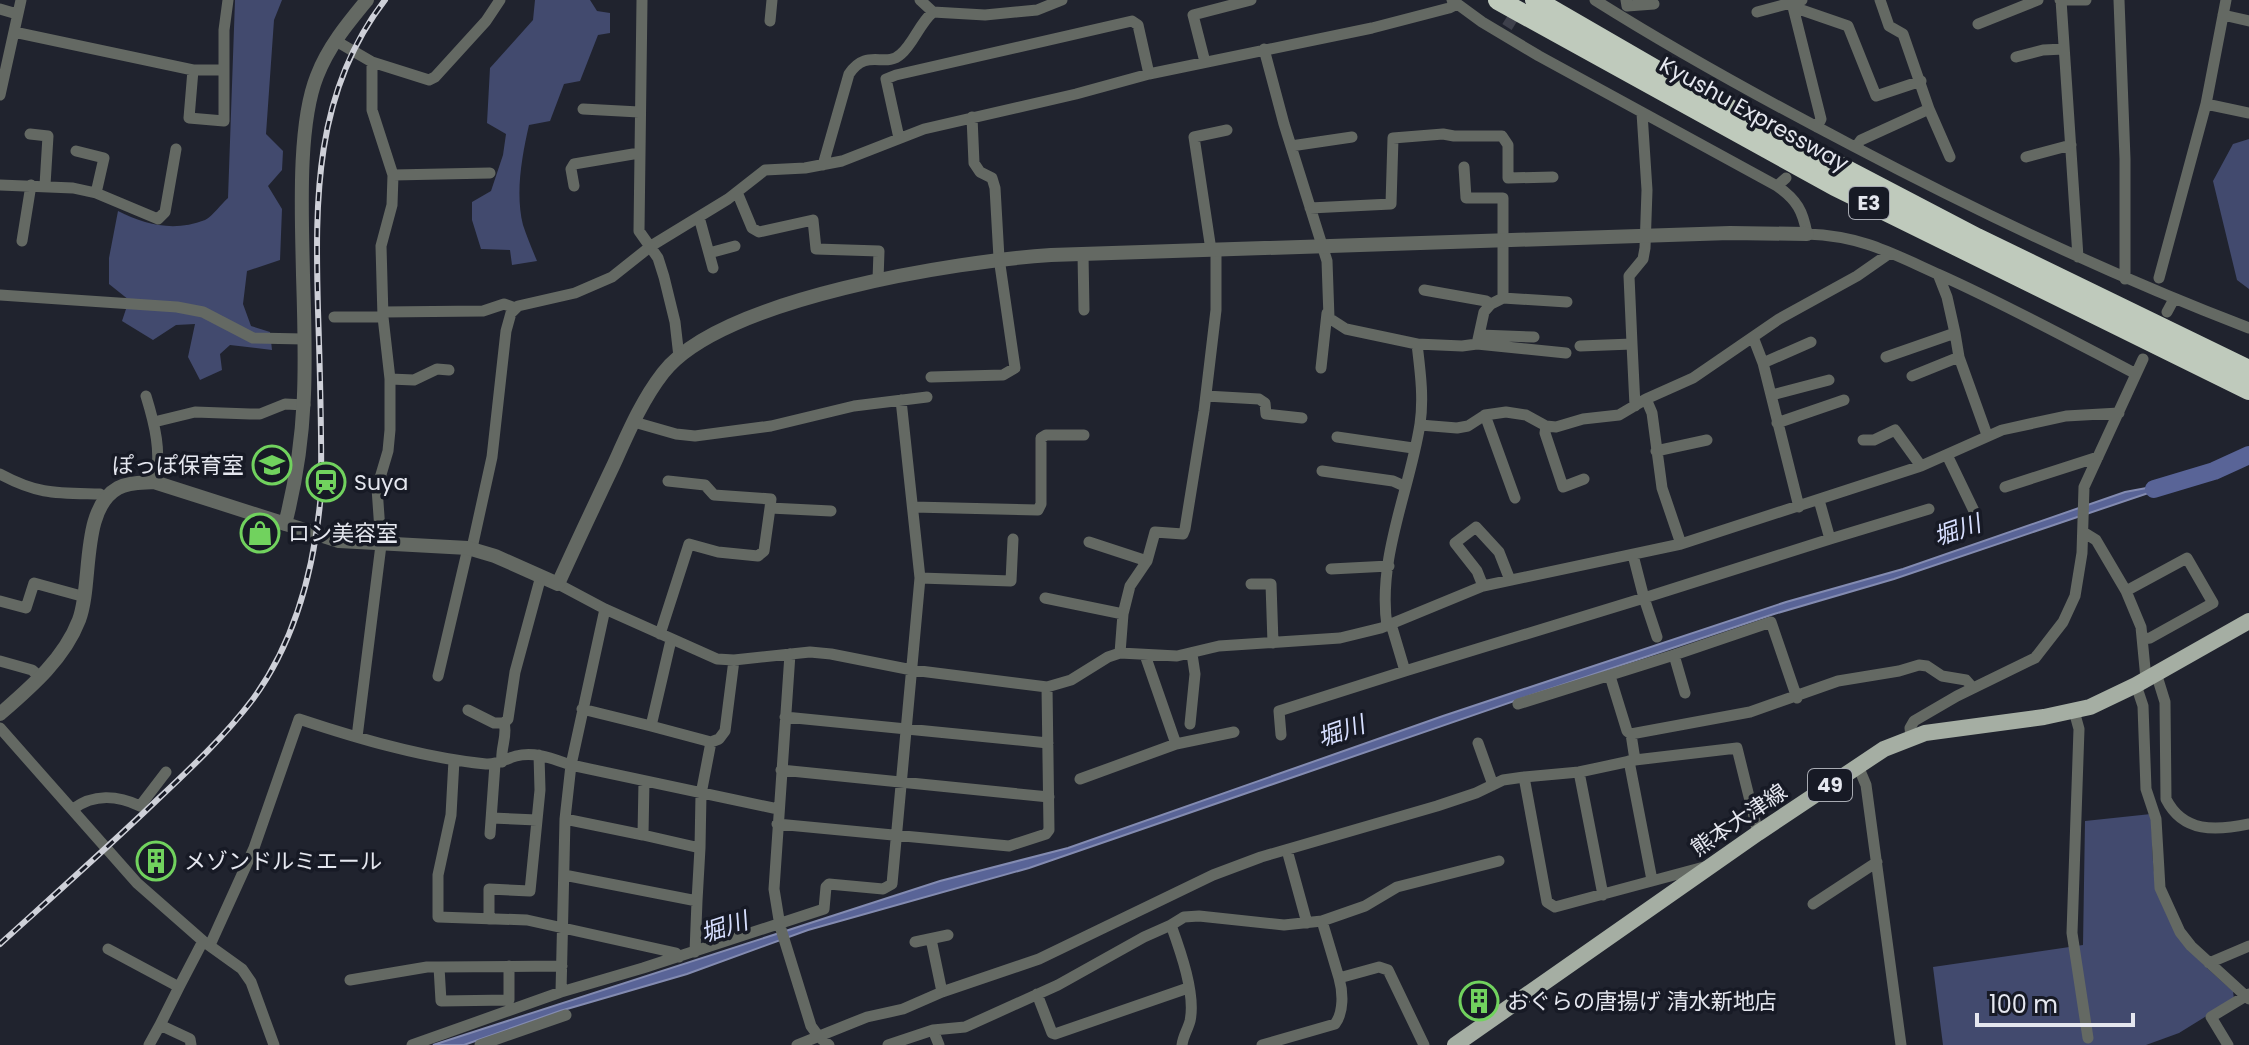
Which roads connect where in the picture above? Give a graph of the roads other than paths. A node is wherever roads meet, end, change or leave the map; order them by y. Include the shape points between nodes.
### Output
1 (21, 0) edge
2 (228, 0) edge
3 (367, 0) edge
4 (500, 0) edge
5 (642, 0) edge
6 (772, 0) edge
7 (920, 0) edge
8 (1062, 0) edge
9 (1251, 0) edge
10 (1498, 0) edge
11 (1535, 0) edge
12 (1595, 0) edge
13 (1880, 0) edge
14 (2038, 0) edge
15 (2060, 0) edge
16 (2086, 0) edge
17 (2119, 0) edge
18 (2226, 0) edge
19 (1455, 2) edge
20 (1794, 2) edge
21 (1654, 4) dead end
22 (0, 9) edge
23 (1626, 9) edge
24 (933, 12) junction
25 (1757, 12) dead end
26 (17, 14) junction
27 (2223, 15) junction
28 (770, 21) dead end
29 (2249, 21) edge
30 (1978, 24) dead end
31 (14, 32) junction
32 (336, 41) junction
33 (1264, 49) junction
34 (2064, 49) junction
35 (2016, 57) dead end
36 (372, 62) junction
37 (1205, 62) junction
38 (193, 70) junction
39 (224, 70) junction
40 (1149, 74) junction
41 (1921, 81) junction
42 (0, 95) edge
43 (2206, 104) junction
44 (583, 109) dead end
45 (1929, 109) junction
46 (639, 112) junction
47 (1642, 113) junction
48 (2249, 113) edge
49 (972, 117) junction
50 (1815, 126) junction
51 (1227, 130) dead end
52 (30, 134) dead end
53 (1352, 137) dead end
54 (1808, 137) dead end
55 (899, 138) junction
56 (2071, 145) junction
57 (1291, 146) junction
58 (1856, 147) junction
59 (176, 149) dead end
60 (76, 151) dead end
61 (639, 153) junction
62 (1950, 157) dead end
63 (2026, 157) dead end
64 (823, 165) junction
65 (1464, 167) dead end
66 (490, 173) dead end
67 (393, 175) junction
68 (1553, 177) dead end
69 (0, 185) edge
70 (31, 185) junction
71 (45, 185) junction
72 (574, 186) dead end
73 (737, 192) junction
74 (96, 193) junction
75 (1310, 208) junction
76 (699, 217) junction
77 (1807, 234) junction
78 (1646, 237) junction
79 (22, 241) dead end
80 (1504, 241) junction
81 (651, 246) junction
82 (735, 246) dead end
83 (1322, 247) junction
84 (1213, 250) junction
85 (709, 253) junction
86 (1890, 253) junction
87 (1083, 254) junction
88 (2078, 257) junction
89 (999, 258) junction
90 (713, 268) dead end
91 (1938, 274) junction
92 (2159, 278) dead end
93 (2125, 279) junction
94 (878, 280) junction
95 (1424, 290) dead end
96 (0, 295) edge
97 (1503, 298) junction
98 (2174, 299) junction
99 (1567, 302) dead end
100 (1491, 304) junction
101 (515, 308) junction
102 (1084, 310) dead end
103 (1327, 312) junction
104 (2167, 312) dead end
105 (383, 314) junction
106 (334, 317) dead end
107 (2249, 328) edge
108 (1955, 333) junction
109 (1534, 337) dead end
110 (1753, 337) junction
111 (304, 339) junction
112 (1478, 339) junction
113 (1811, 342) dead end
114 (1417, 344) junction
115 (1632, 344) junction
116 (1580, 346) dead end
117 (1566, 353) dead end
118 (679, 357) junction
119 (1886, 357) dead end
120 (1959, 357) junction
121 (2143, 359) dead end
122 (1763, 363) junction
123 (1321, 368) dead end
124 (449, 370) dead end
125 (2249, 370) edge
126 (2136, 374) junction
127 (1912, 376) dead end
128 (931, 377) dead end
129 (390, 379) junction
130 (1829, 380) dead end
131 (2249, 390) edge
132 (1772, 395) junction
133 (146, 396) dead end
134 (1206, 396) junction
135 (927, 397) dead end
136 (901, 400) junction
137 (1844, 400) dead end
138 (1641, 402) junction
139 (305, 405) junction
140 (2119, 413) junction
141 (1485, 415) junction
142 (1302, 418) dead end
143 (154, 422) junction
144 (634, 422) junction
145 (1777, 423) junction
146 (1420, 425) junction
147 (1546, 426) junction
148 (1084, 435) dead end
149 (1987, 435) junction
150 (1337, 437) dead end
151 (1707, 440) dead end
152 (1863, 440) dead end
153 (1413, 448) junction
154 (1656, 451) junction
155 (1947, 455) junction
156 (2098, 457) junction
157 (1921, 466) junction
158 (1322, 471) dead end
159 (0, 474) edge
160 (1584, 479) dead end
161 (668, 481) dead end
162 (154, 482) junction
163 (1404, 486) junction
164 (2005, 487) dead end
165 (106, 498) junction
166 (1515, 498) dead end
167 (1819, 500) junction
168 (913, 507) junction
169 (1799, 507) junction
170 (770, 508) junction
171 (1929, 509) dead end
172 (831, 511) dead end
173 (1975, 513) dead end
174 (285, 524) junction
175 (2083, 532) junction
176 (1013, 539) dead end
177 (1830, 539) junction
178 (1089, 542) dead end
179 (1681, 544) junction
180 (381, 545) junction
181 (470, 548) junction
182 (1633, 555) junction
183 (1147, 561) junction
184 (1389, 566) junction
185 (1331, 569) dead end
186 (541, 576) junction
187 (920, 578) junction
188 (1510, 580) junction
189 (558, 584) junction
190 (1251, 584) dead end
191 (1483, 586) junction
192 (2126, 591) junction
193 (85, 597) junction
194 (1045, 598) dead end
195 (1644, 598) junction
196 (0, 601) edge
197 (605, 609) junction
198 (1123, 614) junction
199 (2249, 621) edge
200 (1389, 625) junction
201 (665, 637) junction
202 (1657, 637) dead end
203 (2143, 639) junction
204 (1273, 643) junction
205 (1120, 653) junction
206 (790, 654) junction
207 (1192, 654) junction
208 (1145, 655) junction
209 (1674, 655) junction
210 (734, 660) junction
211 (0, 661) edge
212 (912, 670) junction
213 (1405, 671) junction
214 (438, 676) dead end
215 (1610, 676) junction
216 (40, 677) junction
217 (2146, 679) junction
218 (1047, 687) junction
219 (1973, 688) junction
220 (1685, 693) dead end
221 (1797, 698) junction
222 (1518, 704) dead end
223 (582, 709) junction
224 (468, 710) dead end
225 (2074, 711) junction
226 (0, 714) edge
227 (785, 717) junction
228 (504, 723) junction
229 (1190, 724) dead end
230 (651, 726) junction
231 (0, 728) edge
232 (907, 729) junction
233 (1234, 732) dead end
234 (1631, 734) junction
235 (1281, 735) dead end
236 (357, 737) junction
237 (1911, 737) junction
238 (711, 742) junction
239 (1048, 743) junction
240 (1478, 743) dead end
241 (1176, 744) junction
242 (539, 755) junction
243 (454, 760) junction
244 (1632, 761) junction
245 (498, 763) junction
246 (571, 765) junction
247 (1858, 766) junction
248 (781, 770) junction
249 (166, 772) dead end
250 (1579, 772) junction
251 (1524, 777) junction
252 (1080, 779) dead end
253 (644, 781) junction
254 (902, 782) junction
255 (1493, 785) junction
256 (701, 794) junction
257 (1049, 797) junction
258 (73, 809) junction
259 (778, 809) junction
260 (492, 818) junction
261 (565, 819) junction
262 (537, 820) junction
263 (777, 824) junction
264 (2249, 824) edge
265 (1758, 833) junction
266 (490, 834) dead end
267 (643, 835) junction
268 (898, 836) junction
269 (700, 848) junction
270 (1287, 850) junction
271 (1499, 861) dead end
272 (1877, 862) junction
273 (1712, 865) junction
274 (564, 875) junction
275 (1652, 880) junction
276 (1603, 895) junction
277 (697, 901) junction
278 (1813, 904) dead end
279 (489, 919) junction
280 (1322, 921) junction
281 (1307, 923) junction
282 (780, 924) junction
283 (1171, 925) junction
284 (563, 928) junction
285 (948, 935) dead end
286 (931, 939) junction
287 (915, 942) dead end
288 (207, 943) junction
289 (2249, 946) edge
290 (108, 949) dead end
291 (695, 952) junction
292 (679, 957) junction
293 (2209, 963) junction
294 (509, 966) junction
295 (562, 966) junction
296 (439, 967) junction
297 (1339, 978) junction
298 (350, 980) dead end
299 (179, 987) junction
300 (1188, 988) junction
301 (561, 992) junction
302 (942, 992) junction
303 (1037, 994) junction
304 (2248, 996) edge
305 (566, 1015) dead end
306 (160, 1025) junction
307 (933, 1030) junction
308 (2088, 1038) dead end
309 (824, 1041) edge
310 (149, 1045) edge
311 (191, 1045) edge
312 (274, 1045) edge
313 (412, 1045) edge
314 (480, 1045) edge
315 (797, 1045) edge
316 (888, 1045) edge
317 (939, 1045) edge
318 (1182, 1045) edge
319 (1262, 1045) edge
320 (1424, 1045) edge
321 (1455, 1045) edge
322 (1901, 1045) edge
323 (2228, 1045) edge

1 - 26 street
2 - 39 street
3 - 32 street
4 - 36 street via 429,80
5 - 46 street
6 - 28 street
7 - 24 street
8 - 24 street via 1037,10 985,15
9 - 37 street via 1193,15
10 - 131 highway, Kyushu Expressway / E3 via 1835,186
11 - 125 highway, Kyushu Expressway / E3 via 1661,73 1965,231
12 - 23 street
13 - 41 street via 1889,26 1903,34
14 - 30 street
15 - 16 street
15 - 34 street
17 - 93 street
18 - 27 street
19 - 33 street via 1372,28
19 - 47 street
20 - 25 street
20 - 41 street via 1848,26 1876,96
20 - 50 street via 1821,119
21 - 23 street
22 - 26 street
23 - 50 street via 1747,91
24 - 64 street via 902,54 868,59 849,74
26 - 31 street
27 - 29 street
27 - 43 street
31 - 38 street
31 - 42 street
32 - 36 street
32 - 111 street via 309,101 301,213
33 - 37 street
33 - 57 street
34 - 35 street
34 - 56 street
36 - 67 street via 372,110
37 - 40 street
38 - 39 street
38 - 39 street via 189,118 224,121
40 - 49 street
40 - 55 street via 1138,25 1132,21 896,75 886,79
41 - 45 street
43 - 48 street
43 - 92 street
44 - 46 street
45 - 58 street
45 - 62 street
46 - 61 street
47 - 77 street via 1782,182 1805,219
47 - 78 street
49 - 55 street
49 - 89 street via 974,163 992,178 995,188
50 - 54 street
50 - 58 street
51 - 84 street via 1194,137
52 - 71 street via 48,136
53 - 57 street
55 - 64 street
56 - 63 street
56 - 88 street
57 - 75 street
58 - 88 street
59 - 74 street via 165,212 158,219
60 - 74 street via 104,158
61 - 72 street via 574,164
61 - 81 street via 639,231
64 - 73 street via 765,170
65 - 80 street via 1466,198 1503,198
66 - 67 street
67 - 105 street via 392,205 381,246
68 - 75 street via 1508,178 1508,145 1502,136 1393,138 1391,204
69 - 70 street
70 - 71 street
70 - 79 street
71 - 74 street
73 - 76 street
73 - 94 street via 752,228 759,232 813,220 816,249 879,251
75 - 83 street
76 - 81 street
76 - 85 street
77 - 78 street
77 - 86 street via 1854,238
78 - 80 street
78 - 115 street via 1643,259 1629,276
80 - 83 street
80 - 97 street
81 - 101 street via 593,287
81 - 118 street via 669,292
82 - 85 street
83 - 84 street
83 - 103 street via 1329,274
84 - 87 street
84 - 134 street via 1216,310
85 - 90 street
86 - 91 street
86 - 110 street
87 - 89 street
87 - 102 street
88 - 93 street
89 - 94 street
89 - 128 street via 1015,368 1003,375
91 - 108 street
91 - 126 street
93 - 98 street
94 - 118 street via 730,325
95 - 100 street
96 - 111 street via 177,307 203,312 253,338
97 - 99 street
97 - 100 street
98 - 104 street
98 - 107 street
100 - 112 street
101 - 105 street via 504,304 483,311
101 - 181 street via 506,331 492,457
103 - 114 street via 1346,329
103 - 123 street
105 - 106 street
105 - 129 street
108 - 119 street
108 - 120 street
109 - 112 street
110 - 122 street
110 - 138 street via 1693,378
111 - 139 street
112 - 114 street
112 - 117 street
113 - 122 street
114 - 146 street
115 - 116 street
115 - 138 street
118 - 144 street
120 - 127 street
120 - 149 street
121 - 126 street
122 - 132 street
124 - 129 street via 437,369 414,380
126 - 140 street
129 - 180 street via 388,451 376,500
130 - 132 street
132 - 145 street
133 - 143 street
134 - 142 street via 1259,399 1266,414
134 - 183 street via 1185,532 1155,532
135 - 136 street
136 - 144 street via 695,436
136 - 168 street
137 - 145 street
138 - 147 street via 1615,417
138 - 154 street via 1652,413
139 - 143 street via 285,404 260,414 195,412
139 - 174 street via 298,477
140 - 149 street via 2034,421
140 - 156 street
141 - 146 street via 1457,428
141 - 147 street via 1515,413
141 - 166 street
143 - 162 street
144 - 189 street
145 - 169 street
146 - 153 street
147 - 160 street via 1563,487
148 - 168 street via 1041,438 1038,510
149 - 155 street
150 - 153 street
151 - 154 street
152 - 157 street via 1895,430
153 - 163 street
154 - 179 street
155 - 157 street
155 - 173 street
156 - 164 street
156 - 175 street via 2084,487
157 - 167 street
158 - 163 street
159 - 165 street via 39,491
161 - 170 street via 705,485 714,495 771,499
162 - 165 street via 130,483
162 - 174 street
163 - 184 street
165 - 193 street via 96,514
167 - 169 street
167 - 177 street
168 - 187 street
169 - 179 street
170 - 172 street
170 - 201 street via 764,551 758,556 689,544
171 - 177 street
174 - 180 street via 339,541
175 - 192 street via 2096,540
175 - 219 street via 2075,596 2051,640 2035,658
176 - 187 street via 1011,581
177 - 195 street
178 - 183 street
179 - 182 street
180 - 181 street
180 - 236 street
181 - 186 street
181 - 214 street
182 - 188 street
182 - 195 street
183 - 198 street via 1130,586
184 - 185 street
184 - 200 street
186 - 189 street
186 - 228 street
187 - 212 street
188 - 191 street
188 - 191 street via 1499,552 1476,527 1455,543
189 - 197 street
190 - 204 street via 1271,584
191 - 200 street
192 - 203 street
192 - 203 street via 2187,558 2213,603
193 - 196 street via 34,583 26,608
193 - 216 street via 66,646
194 - 198 street
195 - 202 street
195 - 213 street
197 - 201 street
197 - 223 street
198 - 205 street
199 - 217 main road, 熊本大津線 / 49
200 - 204 street via 1340,638
200 - 213 street
201 - 210 street via 717,659
201 - 230 street
203 - 217 street
204 - 207 street via 1219,646
205 - 208 street
205 - 218 street
206 - 210 street
206 - 212 street via 851,656
206 - 227 street
207 - 208 street
207 - 229 street
208 - 241 street
209 - 215 street
209 - 220 street
209 - 221 street via 1771,622
210 - 238 street via 725,731
211 - 216 street
212 - 218 street
212 - 232 street
213 - 235 street via 1279,711
215 - 222 street
215 - 234 street
216 - 226 street
217 - 225 main road, 熊本大津線 / 49
217 - 264 street via 2165,702 2170,809 2195,827
217 - 293 street via 2146,789 2156,819 2160,888 2180,932
218 - 239 street
219 - 221 street via 1966,680 1919,665 1838,681
219 - 237 street via 1914,721
221 - 234 street
223 - 230 street
223 - 246 street
224 - 228 street
225 - 237 main road, 熊本大津線 / 49
225 - 308 street via 2079,729 2072,933
227 - 232 street
227 - 248 street
228 - 245 street
230 - 238 street
231 - 258 street
232 - 239 street
232 - 254 street
233 - 241 street
234 - 244 street
236 - 243 street
236 - 288 street via 299,719 254,848
237 - 247 main road, 熊本大津線 / 49
238 - 256 street
239 - 257 street
240 - 255 street
241 - 252 street
242 - 245 street
242 - 246 street
242 - 262 street
243 - 245 street
243 - 279 street via 451,815 438,875 438,917
244 - 250 street
244 - 265 street via 1737,748
244 - 275 street
245 - 260 street
246 - 253 street
246 - 261 street
247 - 265 main road, 熊本大津線 / 49
247 - 272 street via 1866,785
248 - 254 street
248 - 259 street
249 - 258 street via 140,806 114,798 86,799
250 - 251 street
250 - 276 street
251 - 255 street
251 - 276 street via 1547,902 1555,907
253 - 256 street
253 - 267 street
254 - 257 street
254 - 268 street
255 - 270 street
256 - 259 street
256 - 269 street
257 - 268 street via 1046,834 1009,846
258 - 288 street via 137,883
259 - 263 street
260 - 262 street
260 - 266 street
261 - 267 street
261 - 274 street
262 - 279 street via 530,891 489,889
263 - 268 street
263 - 282 street via 774,889
265 - 273 main road, 熊本大津線 / 49
267 - 269 street
268 - 282 street via 892,884 883,889 829,884 824,909
269 - 277 street
270 - 281 street
270 - 302 street via 1213,875 1039,959
271 - 280 street via 1414,881
272 - 278 street
272 - 322 street
273 - 275 street
273 - 321 main road, 熊本大津線 / 49
274 - 277 street
274 - 284 street
275 - 276 street
277 - 291 street
279 - 284 street
280 - 281 street
280 - 297 street
281 - 283 street via 1199,916
282 - 291 street
282 - 309 street via 811,1026
283 - 300 street
283 - 303 street
284 - 292 street
284 - 295 street
285 - 286 street
286 - 287 street
286 - 302 street
288 - 299 street
288 - 312 street via 251,982
289 - 293 street
290 - 299 street
291 - 292 street
292 - 301 street
293 - 304 street
294 - 295 street
294 - 296 street
294 - 296 street via 509,1000 454,1001 441,1001
295 - 301 street
296 - 298 street
297 - 319 street via 1338,1020
297 - 320 street via 1388,970
299 - 306 street
300 - 303 street via 1055,1034
300 - 318 street via 1190,1023
301 - 313 street
302 - 309 street via 867,1017
303 - 307 street via 965,1027
304 - 323 street via 2211,1017
305 - 314 street
306 - 310 street
306 - 311 street via 190,1039
307 - 316 street
307 - 317 street
309 - 315 street

